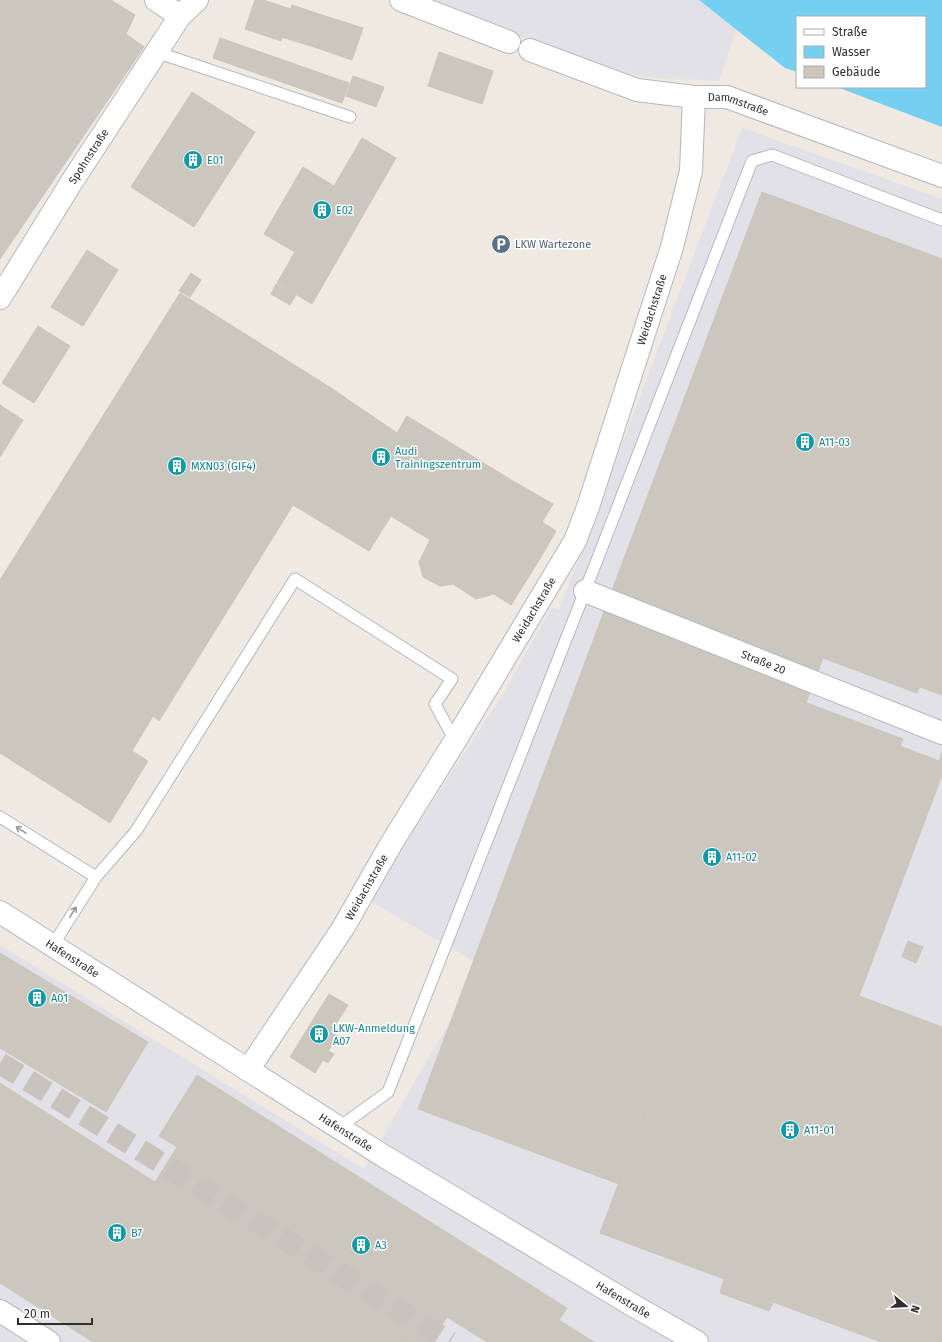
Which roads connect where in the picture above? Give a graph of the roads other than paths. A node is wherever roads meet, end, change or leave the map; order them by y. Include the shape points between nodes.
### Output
1 (156, 0) edge
2 (197, 0) edge
3 (401, 0) edge
4 (180, 16) junction
5 (509, 42) dead end
6 (530, 50) dead end
7 (156, 52) junction
8 (694, 97) junction
9 (350, 117) dead end
10 (942, 176) edge
11 (942, 220) edge
12 (0, 298) edge
13 (585, 591) junction
14 (942, 733) edge
15 (454, 742) junction
16 (0, 817) edge
17 (96, 877) junction
18 (0, 912) edge
19 (52, 945) junction
20 (248, 1070) junction
21 (338, 1128) junction
22 (0, 1311) edge
23 (49, 1342) edge
24 (697, 1342) edge

1 - 4 street
2 - 4 street
3 - 5 street
4 - 7 street, Spohnstraße
6 - 8 street, Dammstraße via 637,90
7 - 9 lane
7 - 12 street, Spohnstraße
8 - 10 street, Dammstraße via 727,97
8 - 15 street, Weidachstraße via 691,171 672,247 588,507 575,541
11 - 13 lane via 772,155 752,161
13 - 14 street, Straße 20
13 - 21 lane via 388,1092
15 - 17 lane via 435,704 452,679 295,579 136,831
15 - 20 street, Weidachstraße via 343,928
17 -> 16 lane
19 -> 17 lane
18 - 19 street, Hafenstraße
19 - 20 street, Hafenstraße
20 - 21 street, Hafenstraße
21 - 24 street, Hafenstraße
22 - 23 street

